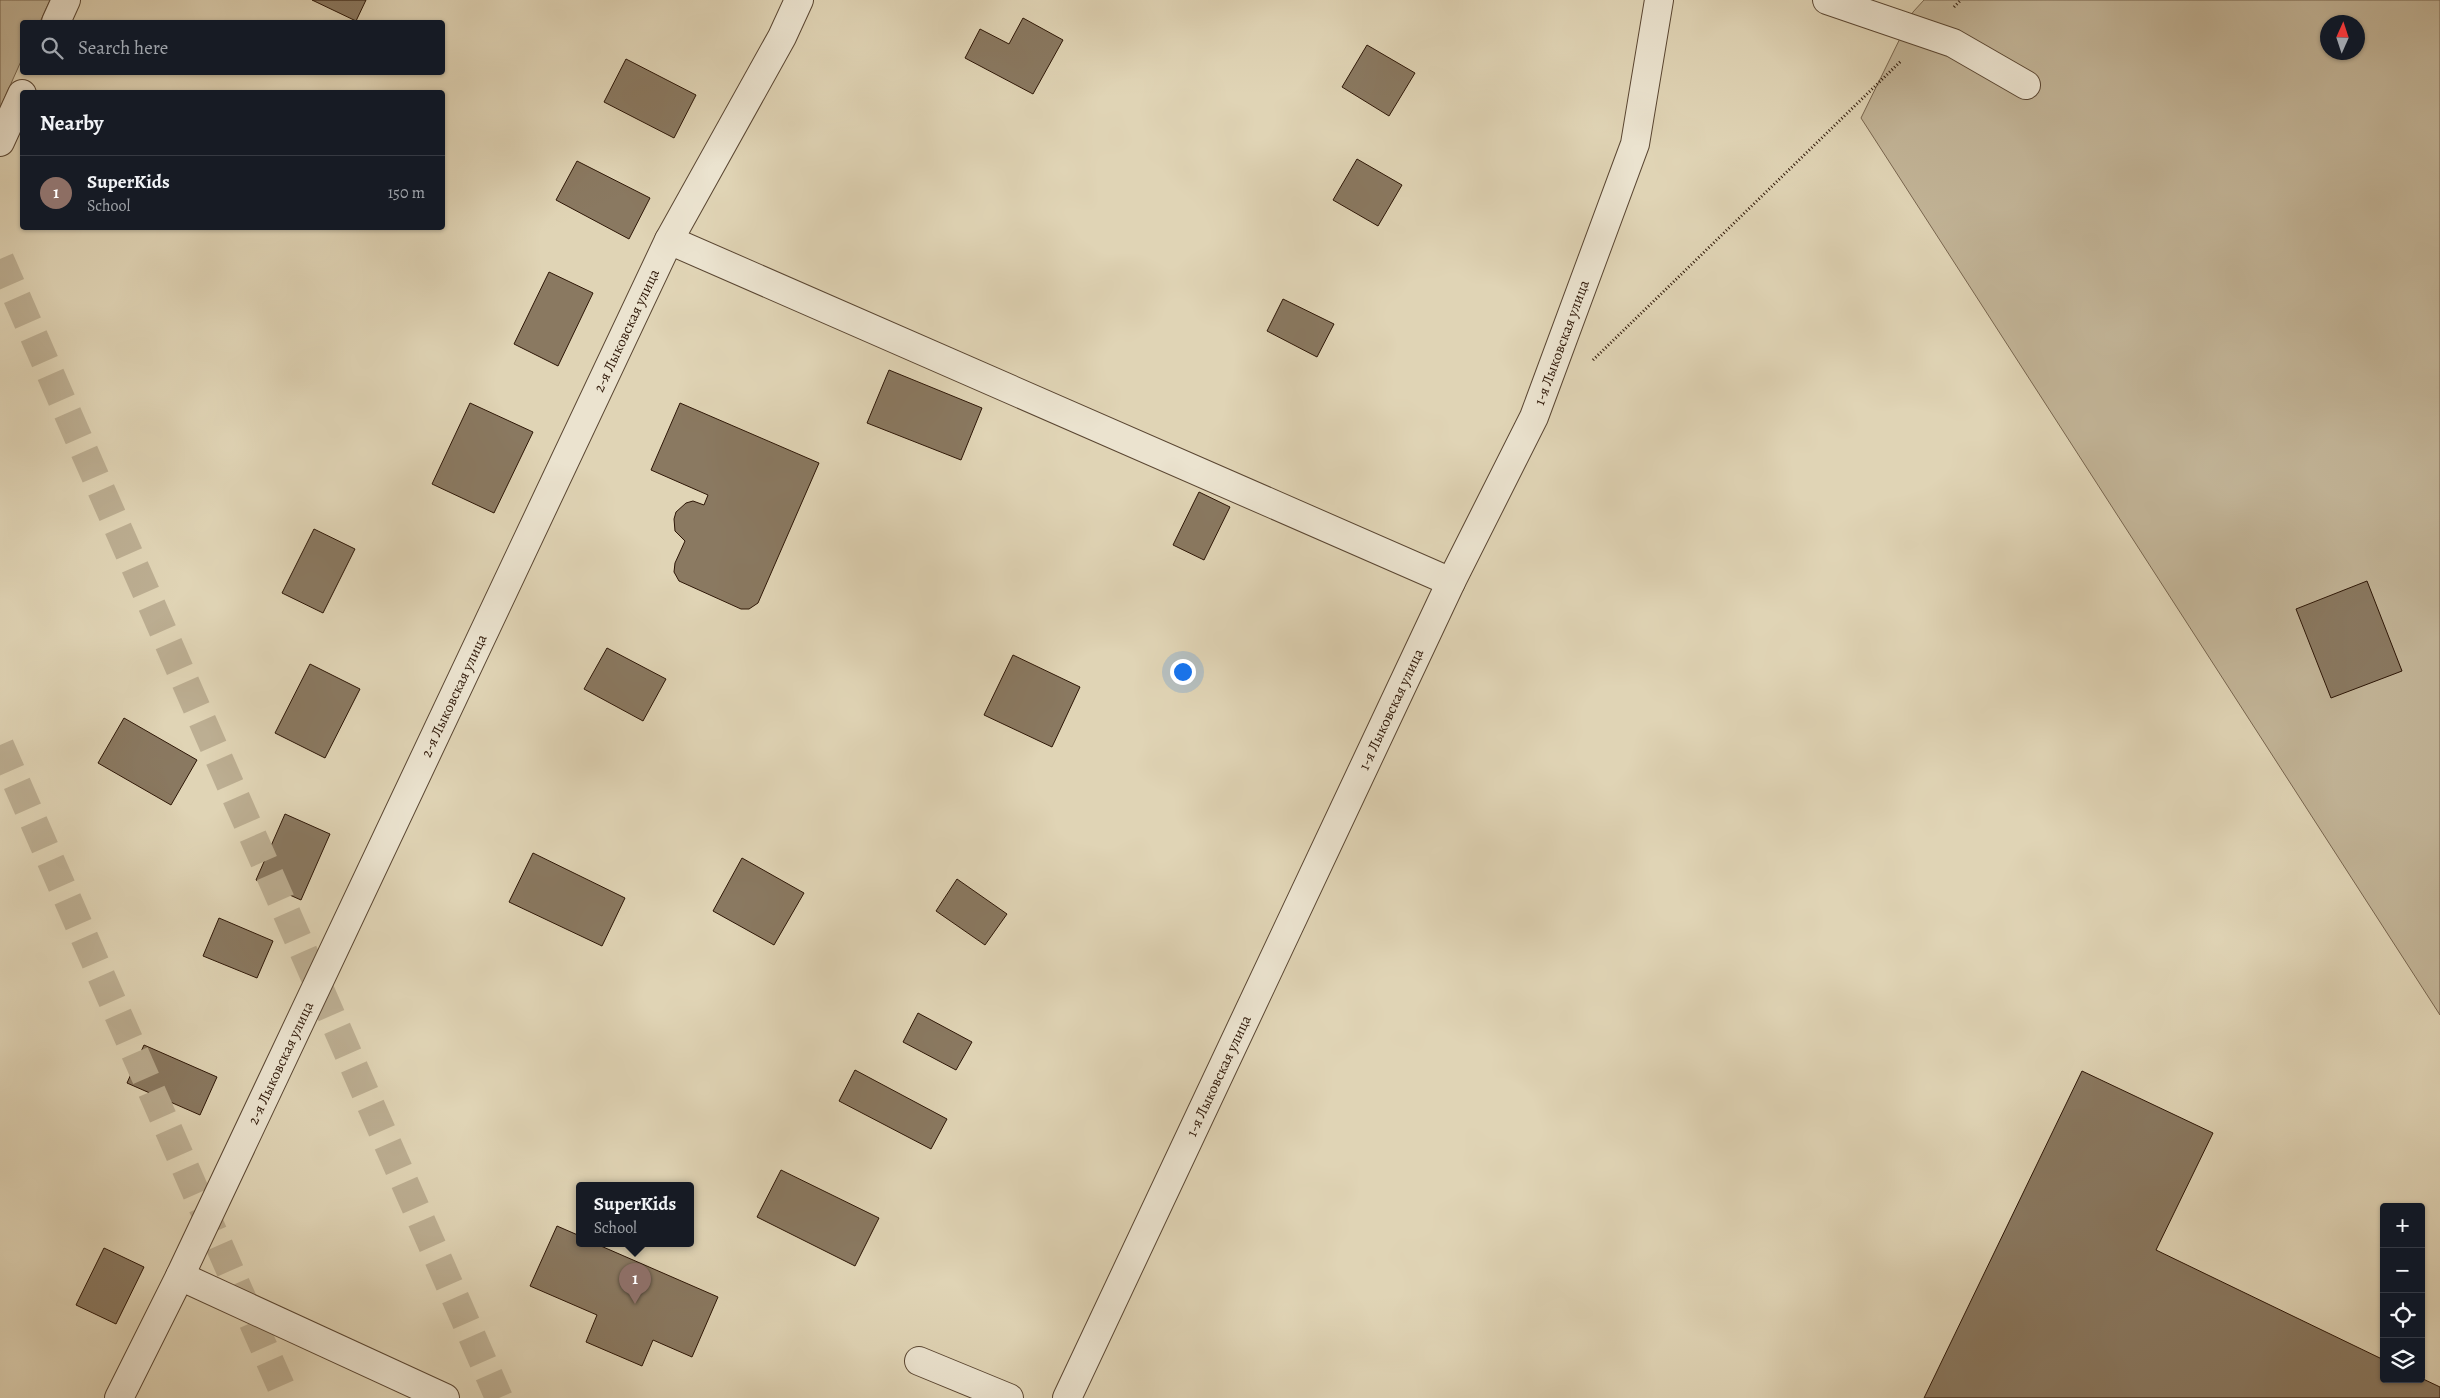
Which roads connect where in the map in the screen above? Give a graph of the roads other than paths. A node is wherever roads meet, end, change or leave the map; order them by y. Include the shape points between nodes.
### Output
1 (66, 0) edge
2 (799, 0) edge
3 (1659, 0) edge
4 (1827, 0) edge
5 (57, 20) edge
6 (31, 75) edge
7 (2026, 85) dead end
8 (24, 90) edge
9 (20, 99) edge
10 (0, 142) edge
11 (669, 240) junction
12 (1451, 582) junction
13 (180, 1276) junction
14 (919, 1361) dead end
15 (119, 1398) edge
16 (445, 1398) edge
17 (1009, 1398) edge
18 (1067, 1398) edge

1 - 5 street
2 - 11 street, 2-я Лыковская улица via 782,37
3 - 12 street, 1-я Лыковская улица via 1635,144 1534,417
4 - 7 street via 1953,43
6 - 8 street
9 - 10 street
11 - 12 street
11 - 13 street, 2-я Лыковская улица
12 - 18 street, 1-я Лыковская улица
13 - 15 street, 2-я Лыковская улица
13 - 16 street
14 - 17 street

